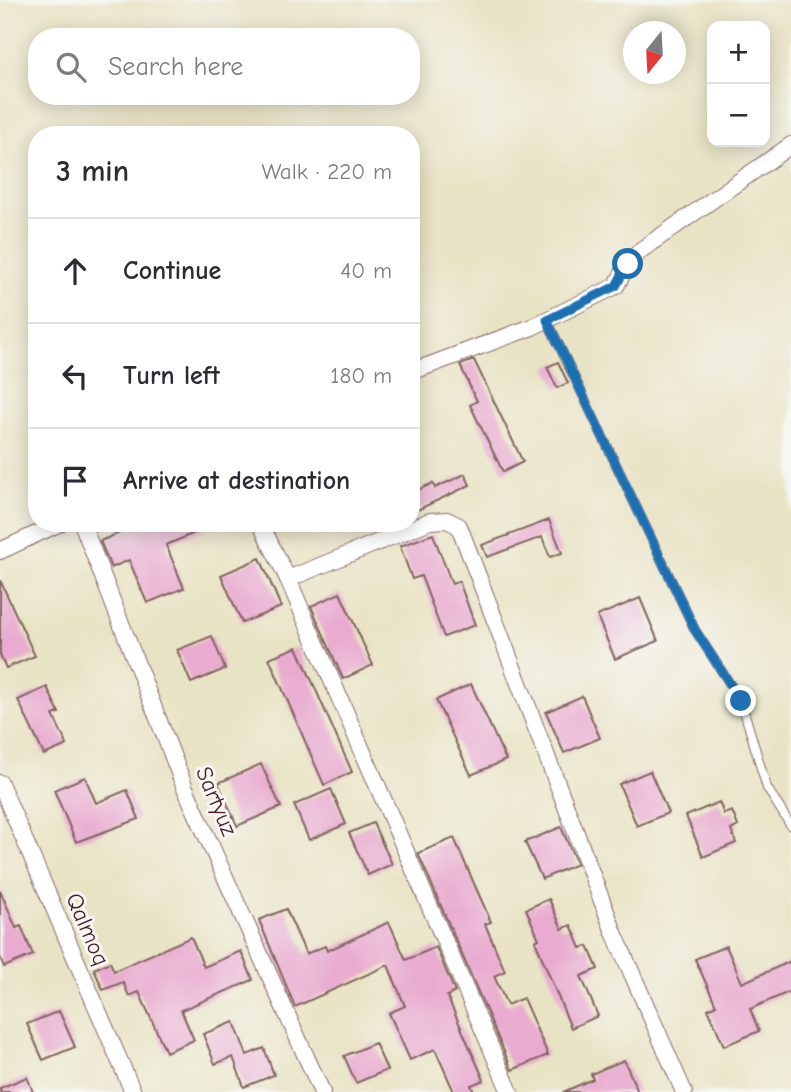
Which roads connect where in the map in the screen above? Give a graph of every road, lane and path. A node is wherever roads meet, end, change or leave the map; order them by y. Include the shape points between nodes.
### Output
1 (791, 145) edge
2 (547, 320) junction
3 (420, 369) edge
4 (420, 525) edge
5 (41, 532) edge
6 (85, 532) edge
7 (264, 532) edge
8 (403, 532) edge
9 (0, 551) edge
10 (288, 579) junction
11 (0, 783) edge
12 (791, 826) edge
13 (133, 1092) edge
14 (322, 1092) edge
15 (510, 1092) edge
16 (684, 1092) edge

1 - 2 street via 640,250 616,286
2 - 3 street
2 - 12 lane via 695,630 741,701 767,788
4 - 16 street via 447,520 459,526 615,935
5 - 9 street
6 - 14 street, Sartyuz via 185,788
7 - 10 street
8 - 10 street
10 - 15 street
11 - 13 street, Qalmoq

